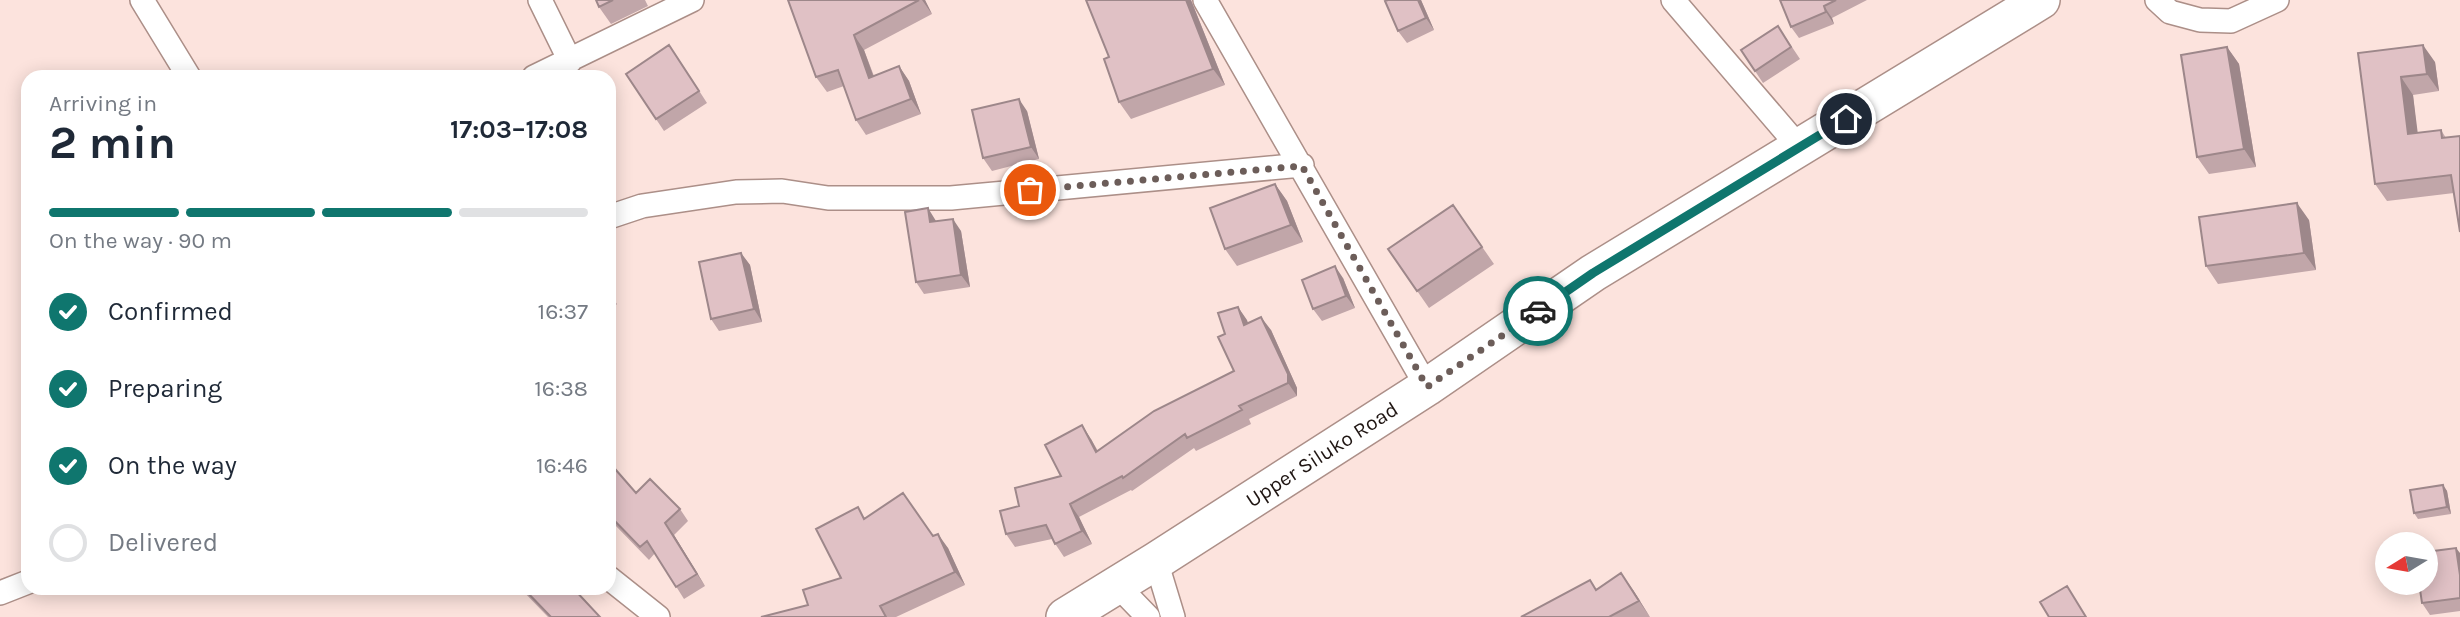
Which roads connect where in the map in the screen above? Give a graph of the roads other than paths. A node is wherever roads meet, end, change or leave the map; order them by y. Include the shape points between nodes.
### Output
1 (142, 0) edge
2 (540, 0) edge
3 (692, 0) edge
4 (1205, 0) edge
5 (1673, 0) edge
6 (2041, 0) edge
7 (2157, 0) edge
8 (2277, 0) edge
9 (570, 61) junction
10 (185, 70) edge
11 (550, 70) edge
12 (1799, 147) junction
13 (1302, 166) junction
14 (616, 214) edge
15 (1427, 387) junction
16 (1156, 561) junction
17 (616, 584) edge
18 (21, 585) edge
19 (0, 593) edge
20 (1093, 606) edge
21 (657, 617) edge
22 (1148, 617) edge
23 (1173, 617) edge

1 - 10 street
2 - 9 street
3 - 9 street
4 - 13 street
5 - 12 street
6 - 12 main road, Upper Siluko Road
7 - 8 street via 2170,12 2200,20 2231,21
9 - 11 street
12 - 15 main road, Upper Siluko Road via 1593,273
13 - 14 street via 951,198 736,192
13 - 15 street
15 - 16 main road, Upper Siluko Road
16 - 20 main road, Upper Siluko Road
16 - 23 street
17 - 21 street
18 - 19 street
20 - 22 street

